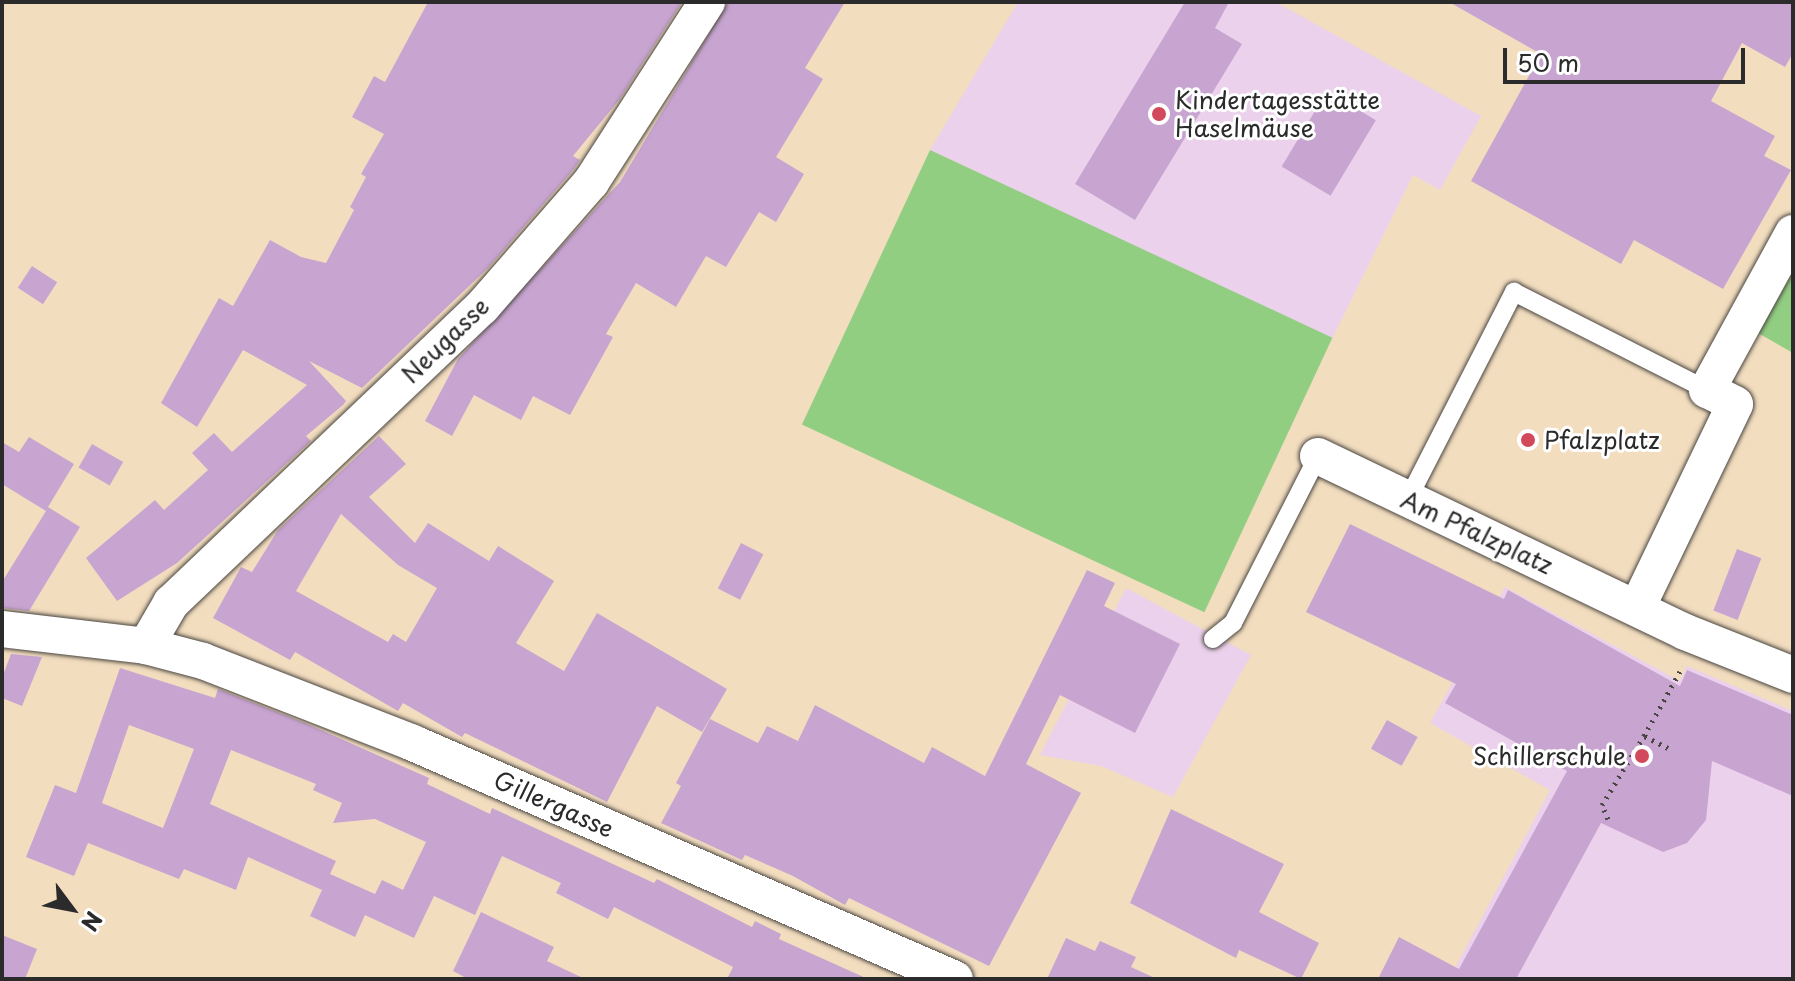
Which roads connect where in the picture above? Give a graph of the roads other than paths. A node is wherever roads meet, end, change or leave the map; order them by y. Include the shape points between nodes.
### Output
1 (707, 2) edge
2 (1793, 233) edge
3 (1707, 390) junction
4 (1318, 456) joint
5 (1408, 499) junction
6 (1637, 608) junction
7 (2, 629) edge
8 (1213, 639) dead end
9 (146, 646) junction
10 (1793, 675) edge
11 (955, 979) edge

1 - 9 street, Neugasse via 572,205 482,307 171,603
2 - 3 street
3 - 5 lane via 1514,292
3 - 6 street via 1735,404
4 - 5 street, Am Pfalzplatz
4 - 8 lane via 1233,623
5 - 6 street, Am Pfalzplatz
6 - 10 street, Am Pfalzplatz
7 - 9 street, Gillergasse
9 - 11 street, Gillergasse via 203,661 413,743

